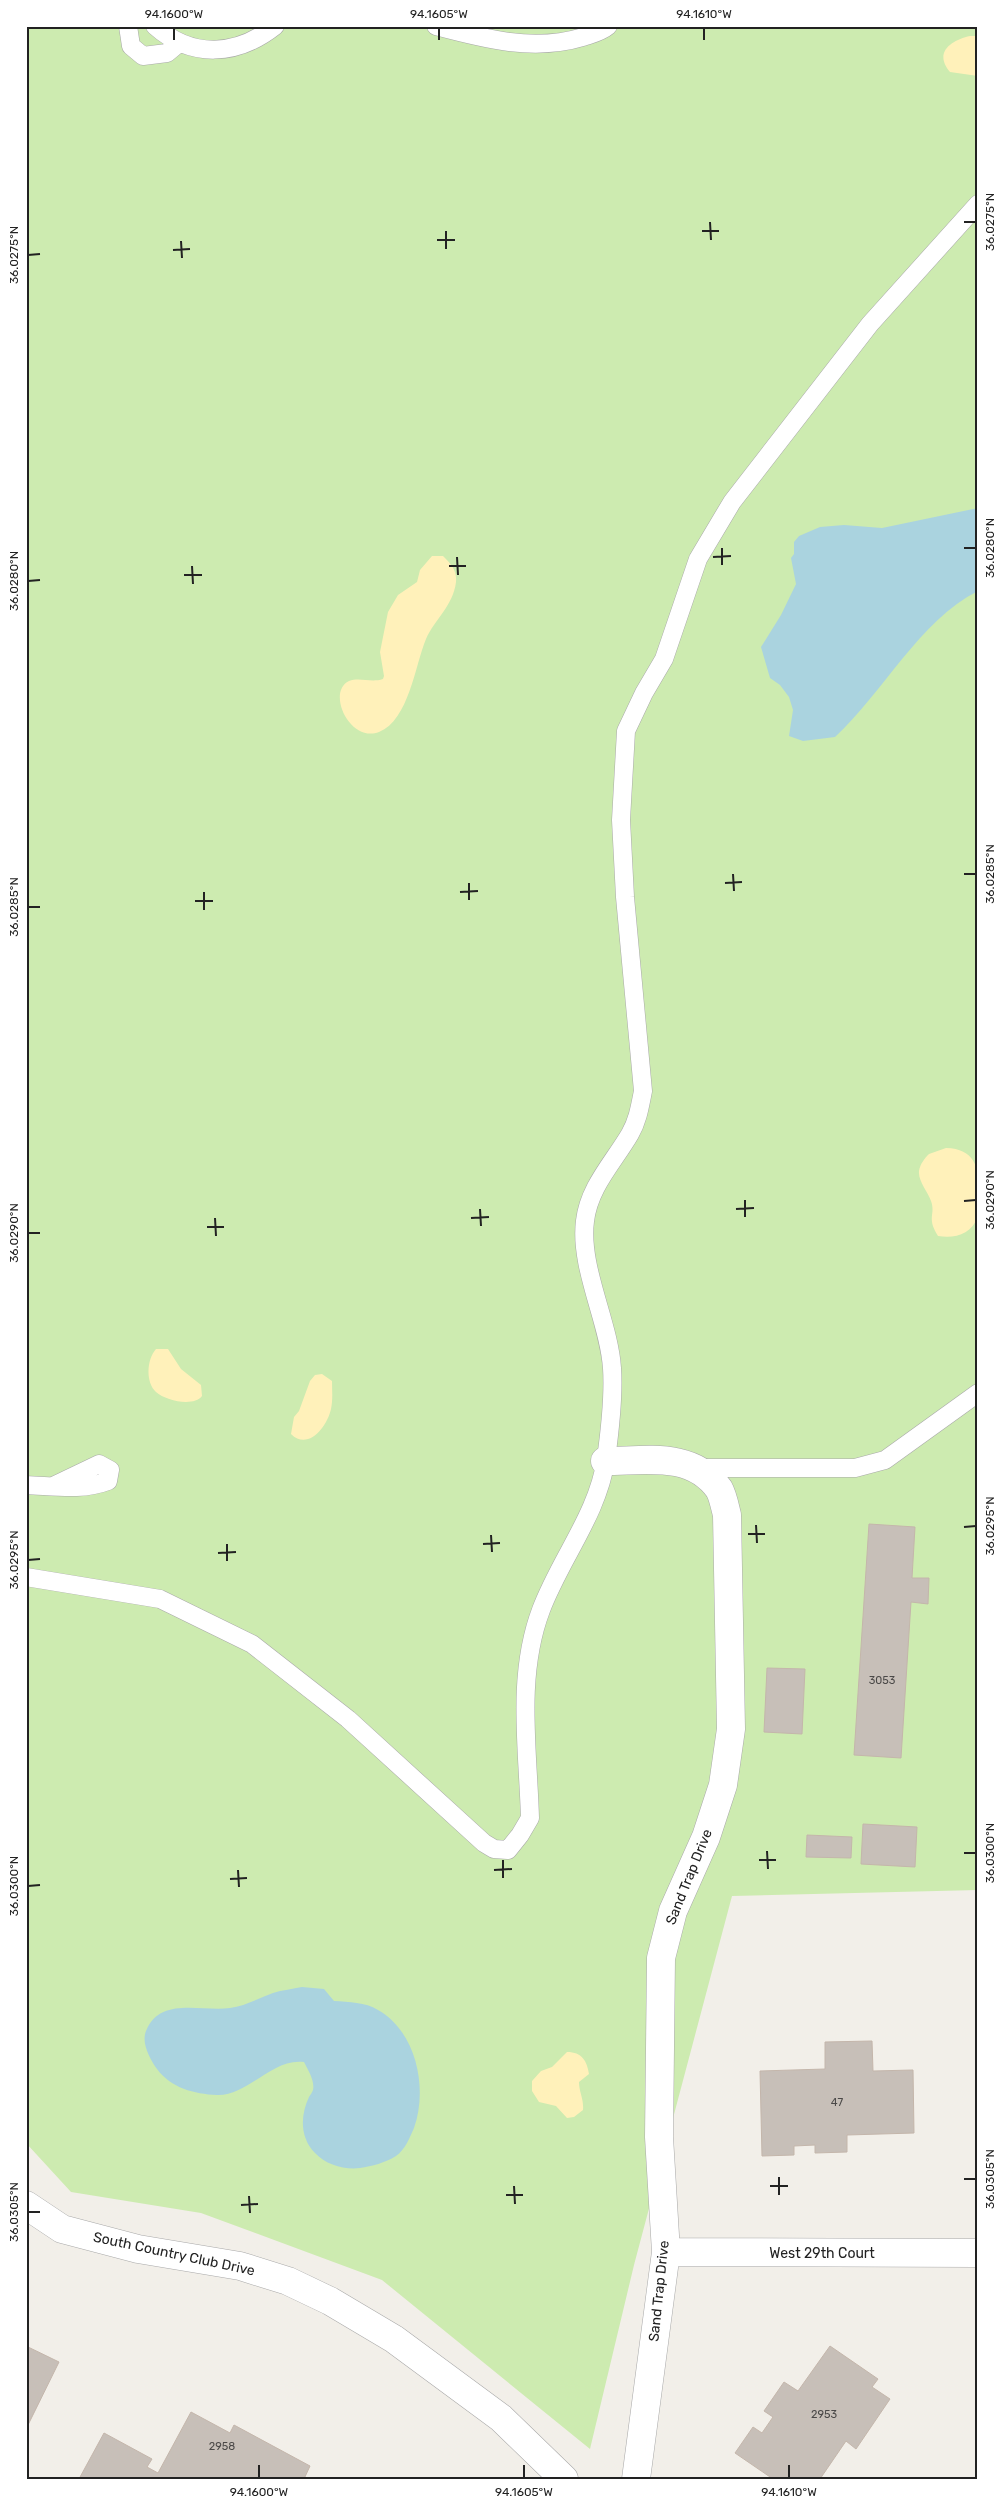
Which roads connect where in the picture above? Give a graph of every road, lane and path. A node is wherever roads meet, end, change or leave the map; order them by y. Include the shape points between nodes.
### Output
1 (128, 26) edge
2 (155, 26) edge
3 (275, 26) edge
4 (436, 26) edge
5 (608, 26) edge
6 (179, 43) junction
7 (978, 204) edge
8 (978, 1393) edge
9 (605, 1461) junction
10 (699, 1468) junction
11 (26, 1485) edge
12 (53, 1486) dead end
13 (26, 1577) edge
14 (26, 2205) edge
15 (666, 2252) junction
16 (978, 2253) edge
17 (564, 2479) edge
18 (636, 2479) edge

1 - 6 lane via 131,46 143,56 167,53
2 - 6 lane
3 - 6 lane via 261,37 223,51 186,47
4 - 5 lane via 491,41 544,44 568,41 602,31
7 - 9 lane via 870,324 732,502 698,559 664,658 626,731 622,830 625,897 643,1090 639,1113 590,1197 584,1222 586,1253 612,1367
8 - 10 lane via 885,1460 855,1468
9 - 10 street, Sand Trap Drive via 672,1460
9 - 13 lane via 578,1536 541,1609 528,1651 525,1690 530,1818 508,1850 494,1849 484,1843 348,1719 252,1644 160,1599
10 - 15 street, Sand Trap Drive via 720,1490 728,1515 731,1730 723,1785 706,1837 673,1911 661,1958 659,2136
11 - 12 lane
14 - 17 street, South Country Club Drive via 62,2229 138,2249 240,2266 288,2281 330,2301 394,2339 501,2418
15 - 16 street, West 29th Court
15 - 18 street, Sand Trap Drive

